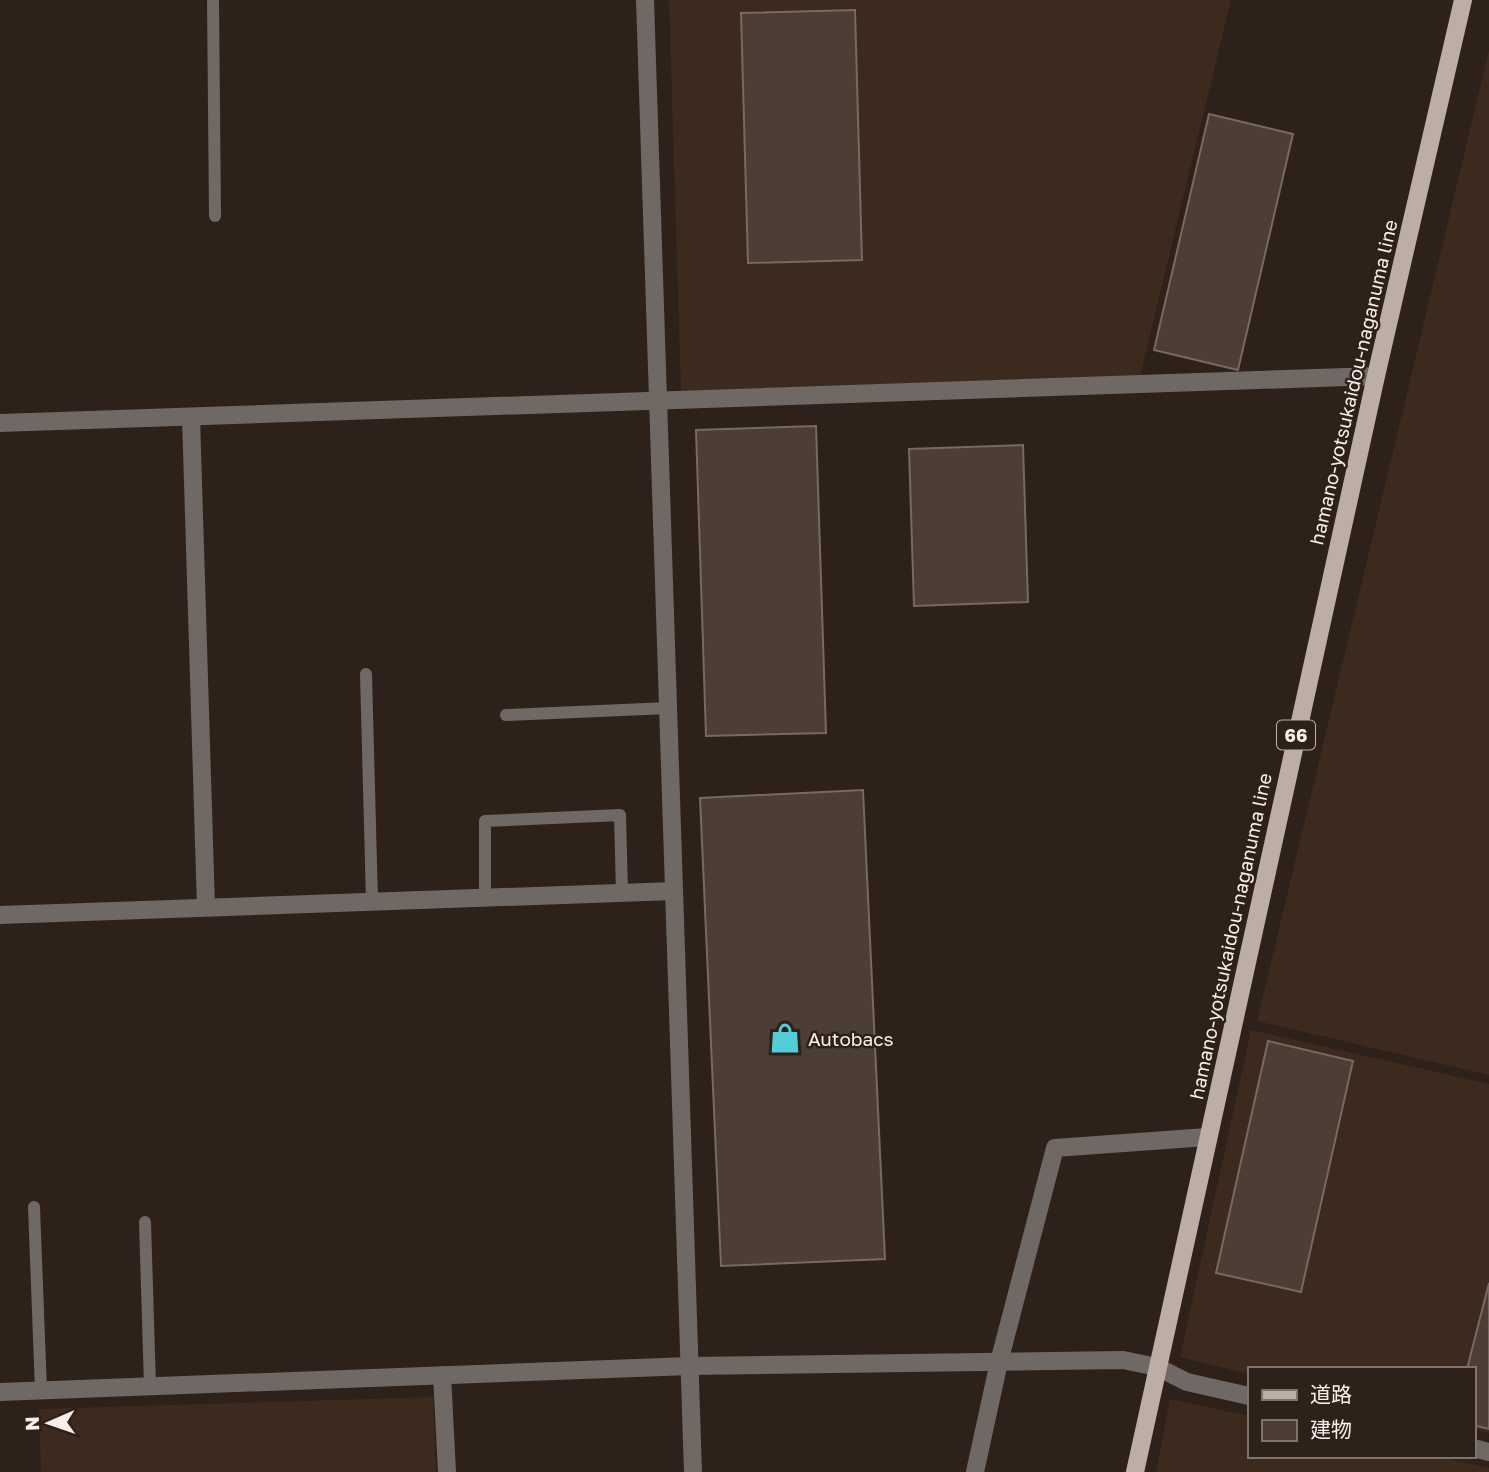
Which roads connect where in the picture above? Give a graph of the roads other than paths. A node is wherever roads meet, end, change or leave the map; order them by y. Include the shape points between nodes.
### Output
1 (213, 0) edge
2 (645, 0) edge
3 (1463, 0) edge
4 (215, 216) dead end
5 (1376, 376) junction
6 (658, 400) junction
7 (191, 417) junction
8 (0, 423) edge
9 (366, 674) dead end
10 (668, 708) junction
11 (506, 715) dead end
12 (674, 891) junction
13 (622, 892) junction
14 (485, 897) junction
15 (372, 901) junction
16 (206, 908) junction
17 (0, 915) edge
18 (1207, 1137) junction
19 (34, 1207) dead end
20 (145, 1222) dead end
21 (999, 1362) junction
22 (690, 1366) junction
23 (1157, 1367) junction
24 (442, 1376) junction
25 (150, 1386) junction
26 (41, 1390) junction
27 (0, 1392) edge
28 (1248, 1396) edge
29 (447, 1472) edge
30 (693, 1472) edge
31 (975, 1472) edge
32 (1135, 1472) edge

1 - 4 lane
2 - 6 street
3 - 5 main road, hamano-yotsukaidou-naganuma line / 66
5 - 6 street
5 - 18 main road, hamano-yotsukaidou-naganuma line / 66
6 - 7 street
6 - 10 street
7 - 8 street
7 - 16 street
9 - 15 lane
10 - 11 lane
10 - 12 street
12 - 13 street
12 - 22 street
13 - 14 street
13 - 14 lane via 620,815 485,821
14 - 15 street
15 - 16 street
16 - 17 street
18 - 21 street via 1055,1148
18 - 23 main road, hamano-yotsukaidou-naganuma line / 66
19 - 26 lane
20 - 25 lane
21 - 22 street
21 - 23 street via 1124,1360
21 - 31 street
22 - 24 street
22 - 30 street
23 - 28 street via 1187,1381
23 - 32 main road, hamano-yotsukaidou-naganuma line / 66
24 - 25 street
24 - 29 street
25 - 26 street
26 - 27 street

